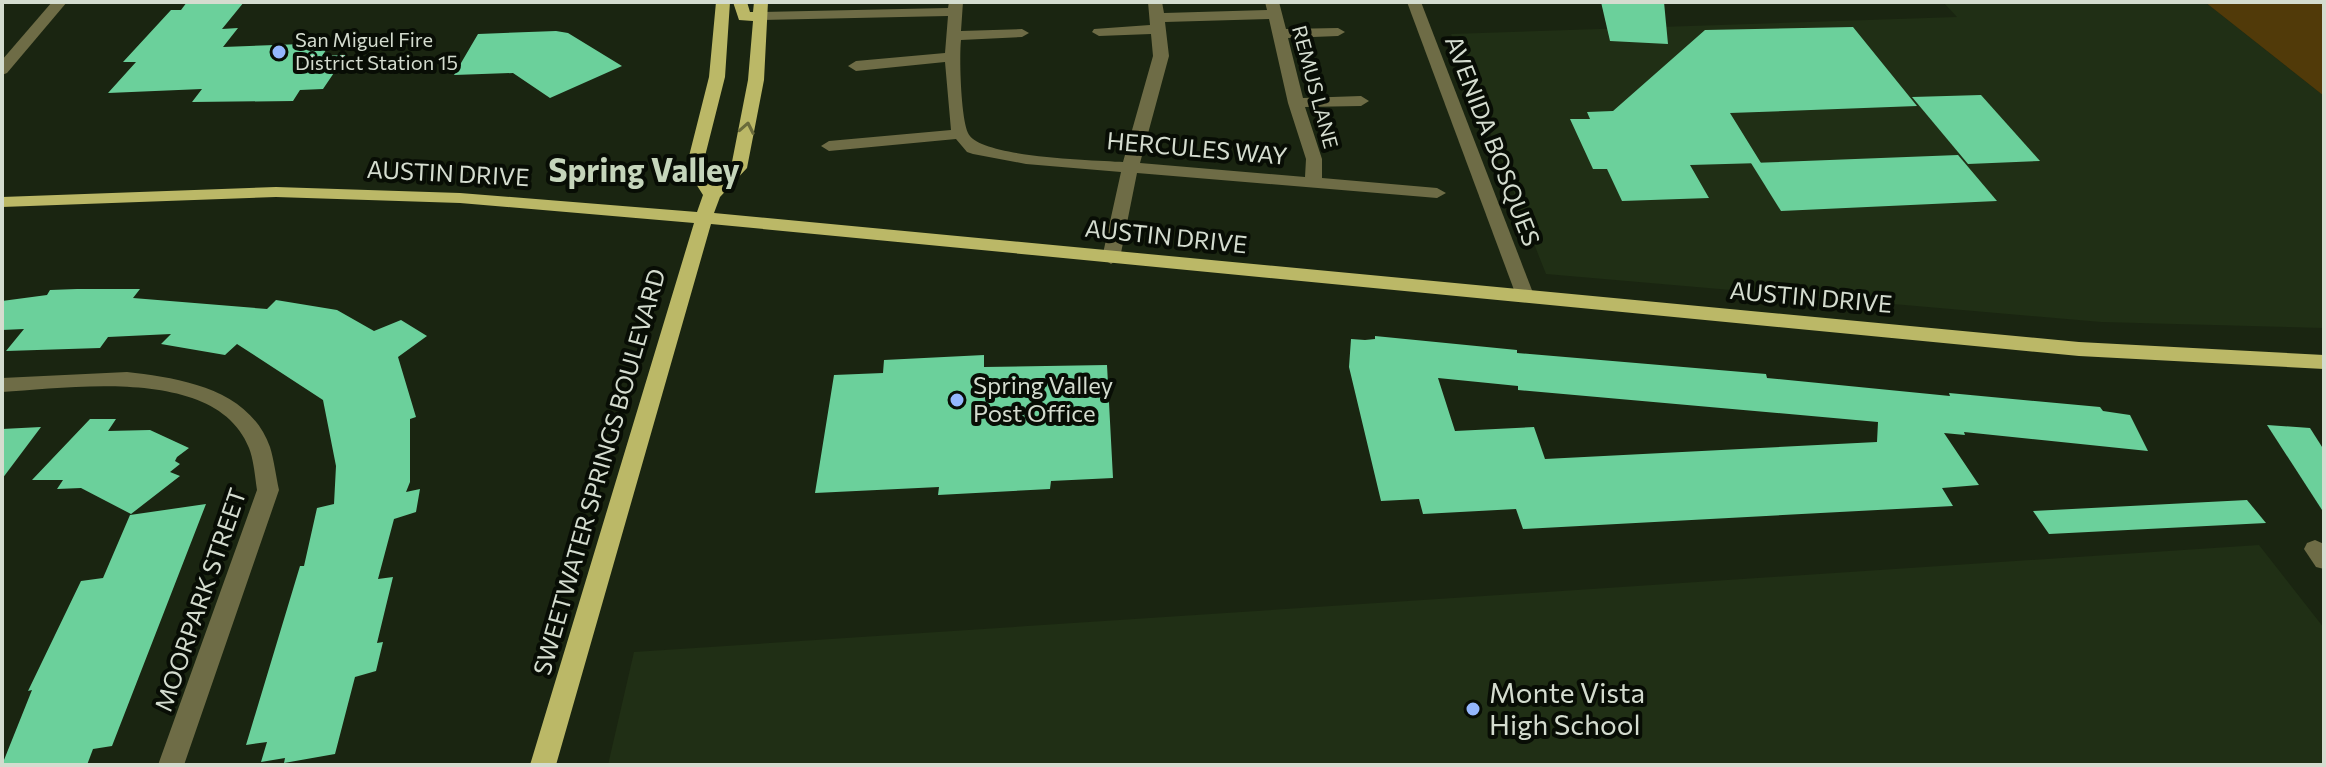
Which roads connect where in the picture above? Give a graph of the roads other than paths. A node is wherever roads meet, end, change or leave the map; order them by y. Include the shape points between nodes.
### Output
1 (60, 2) edge
2 (723, 2) edge
3 (740, 2) edge
4 (1414, 2) edge
5 (955, 7) edge
6 (1273, 8) edge
7 (761, 9) edge
8 (1157, 16) edge
9 (1099, 32) dead end
10 (1338, 32) dead end
11 (1022, 33) dead end
12 (1280, 34) junction
13 (954, 36) junction
14 (952, 57) junction
15 (856, 66) dead end
16 (2, 70) edge
17 (1361, 101) dead end
18 (1296, 103) junction
19 (960, 134) junction
20 (829, 146) dead end
21 (1130, 168) junction
22 (1313, 182) junction
23 (1437, 193) dead end
24 (712, 195) junction
25 (2, 202) edge
26 (704, 218) junction
27 (1111, 258) junction
28 (1526, 298) junction
29 (2324, 362) edge
30 (2, 385) edge
31 (171, 765) edge
32 (543, 765) edge

1 - 16 street
2 - 24 main road via 717,77 694,168
3 - 7 main road via 744,17
4 - 28 street, AVENIDA BOSQUES
5 - 7 street
5 - 13 street
6 - 8 street
6 - 12 street, REMUS LANE
24 -> 7 main road, SWEETWATER SPRINGS BOULEVARD via 739,168 756,80
8 - 9 street
8 - 21 street via 1161,56
10 - 12 street
11 - 13 street
12 - 18 street, REMUS LANE
13 - 14 street
14 - 15 street
14 - 19 street
17 - 18 street
18 - 22 street, REMUS LANE via 1314,159
19 - 20 street
19 - 21 street, HERCULES WAY via 973,149
21 - 22 street, HERCULES WAY
21 - 27 street
22 - 23 street, HERCULES WAY
24 - 26 main road, SWEETWATER SPRINGS BOULEVARD
25 - 26 main road, AUSTIN DRIVE via 276,192 460,198
26 - 27 main road, AUSTIN DRIVE
26 - 32 main road, SWEETWATER SPRINGS BOULEVARD
27 - 28 main road, AUSTIN DRIVE
28 - 29 main road, AUSTIN DRIVE via 2079,349
30 - 31 street, MOORPARK STREET via 117,380 172,384 232,409 260,443 268,490

